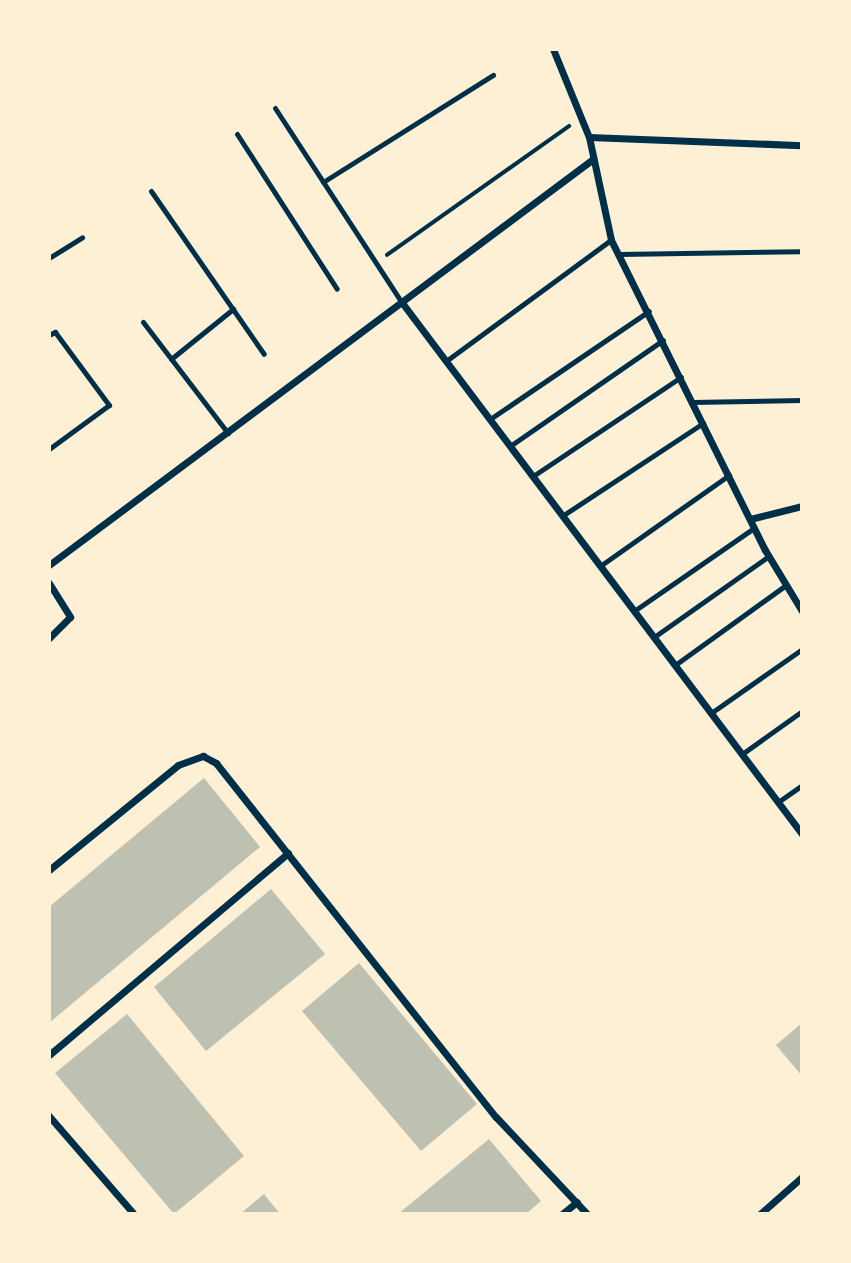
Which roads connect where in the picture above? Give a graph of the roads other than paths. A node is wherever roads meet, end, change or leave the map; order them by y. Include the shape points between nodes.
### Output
1 (553, 49) edge
2 (493, 75) dead end
3 (275, 108) dead end
4 (237, 134) dead end
5 (589, 137) junction
6 (802, 145) edge
7 (593, 159) junction
8 (323, 182) junction
9 (151, 191) dead end
10 (82, 237) dead end
11 (611, 240) junction
12 (802, 251) edge
13 (619, 254) junction
14 (49, 258) edge
15 (337, 289) dead end
16 (403, 304) junction
17 (233, 309) junction
18 (649, 311) junction
19 (143, 322) dead end
20 (49, 335) edge
21 (663, 340) junction
22 (264, 354) dead end
23 (171, 359) junction
24 (446, 361) junction
25 (681, 377) junction
26 (802, 400) edge
27 (692, 402) junction
28 (490, 419) junction
29 (704, 423) junction
30 (228, 433) junction
31 (510, 446) junction
32 (49, 449) edge
33 (729, 475) junction
34 (533, 476) junction
35 (802, 506) edge
36 (562, 516) junction
37 (750, 519) junction
38 (754, 528) junction
39 (769, 556) junction
40 (49, 565) edge
41 (600, 566) junction
42 (49, 583) edge
43 (786, 586) junction
44 (801, 608) edge
45 (634, 611) junction
46 (654, 637) junction
47 (49, 638) edge
48 (802, 649) edge
49 (675, 665) junction
50 (802, 711) edge
51 (711, 713) junction
52 (742, 754) junction
53 (802, 785) edge
54 (778, 802) junction
55 (802, 834) edge
56 (288, 853) junction
57 (49, 870) edge
58 (49, 1055) edge
59 (49, 1116) edge
60 (802, 1177) edge
61 (577, 1202) junction
62 (134, 1214) edge
63 (562, 1214) edge
64 (587, 1214) edge
65 (760, 1214) edge

1 - 5 street
2 - 8 lane
3 - 8 lane
4 - 15 lane
5 - 6 street
5 - 7 street
7 - 11 street
7 - 16 street
8 - 16 lane
9 - 17 lane
10 - 14 lane
11 - 13 street
11 - 24 lane
12 - 13 lane
13 - 18 street
16 - 24 street
16 - 30 street
17 - 22 lane
17 - 23 lane
18 - 21 street
18 - 28 lane
19 - 23 lane
20 - 32 lane via 55,332 109,405
21 - 25 street
21 - 31 lane
23 - 30 lane
24 - 28 street
25 - 27 street
25 - 34 lane
26 - 27 lane
27 - 29 street
28 - 31 street
29 - 33 street
29 - 36 lane
30 - 40 street
31 - 34 street
33 - 37 street
33 - 41 lane
34 - 36 street
35 - 37 street
36 - 41 street
37 - 38 street
38 - 39 street
38 - 45 lane
39 - 43 street
39 - 46 lane
41 - 45 street
42 - 47 street via 70,617
43 - 44 street
43 - 49 lane
45 - 46 street
46 - 49 street
48 - 51 lane
49 - 51 street
50 - 52 lane
51 - 52 street
52 - 54 street
53 - 54 lane
54 - 55 street
56 - 57 street via 216,763 203,756 192,757
56 - 58 street
56 - 61 street via 496,1117
59 - 62 street
60 - 65 street
61 - 63 street
61 - 64 street

